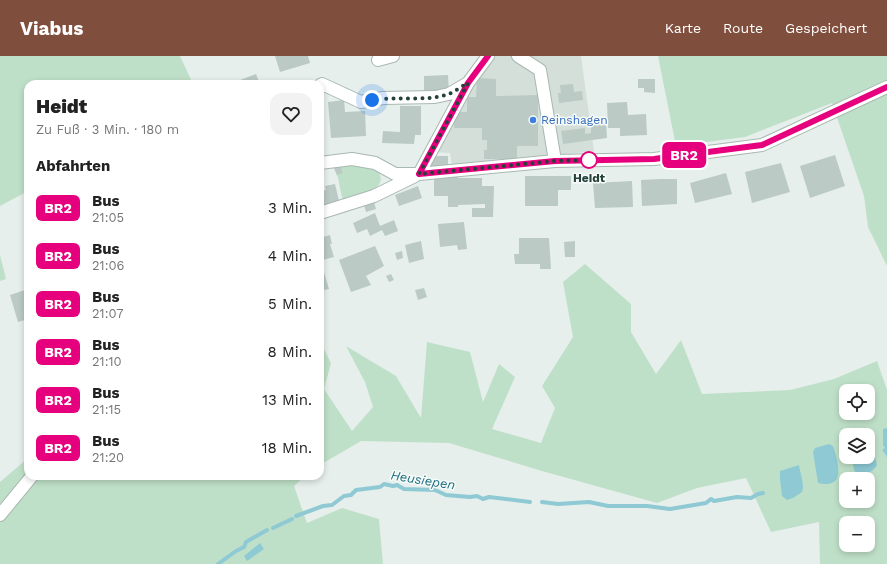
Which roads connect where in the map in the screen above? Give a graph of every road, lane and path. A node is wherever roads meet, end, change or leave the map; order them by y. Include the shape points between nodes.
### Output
1 (393, 56) edge
2 (488, 56) edge
3 (518, 56) edge
4 (378, 60) dead end
5 (468, 83) junction
6 (324, 85) edge
7 (887, 87) edge
8 (555, 161) junction
9 (324, 162) edge
10 (419, 174) junction
11 (324, 212) edge
12 (29, 480) edge
13 (0, 515) edge

1 - 4 street
2 - 5 street
3 - 8 street via 540,70
5 - 6 street via 450,94 436,97 383,98 361,102
5 - 10 street
7 - 8 street via 762,145 654,159
8 - 10 street
9 - 10 street via 352,159 375,163 395,174
10 - 11 street via 374,196
12 - 13 street

